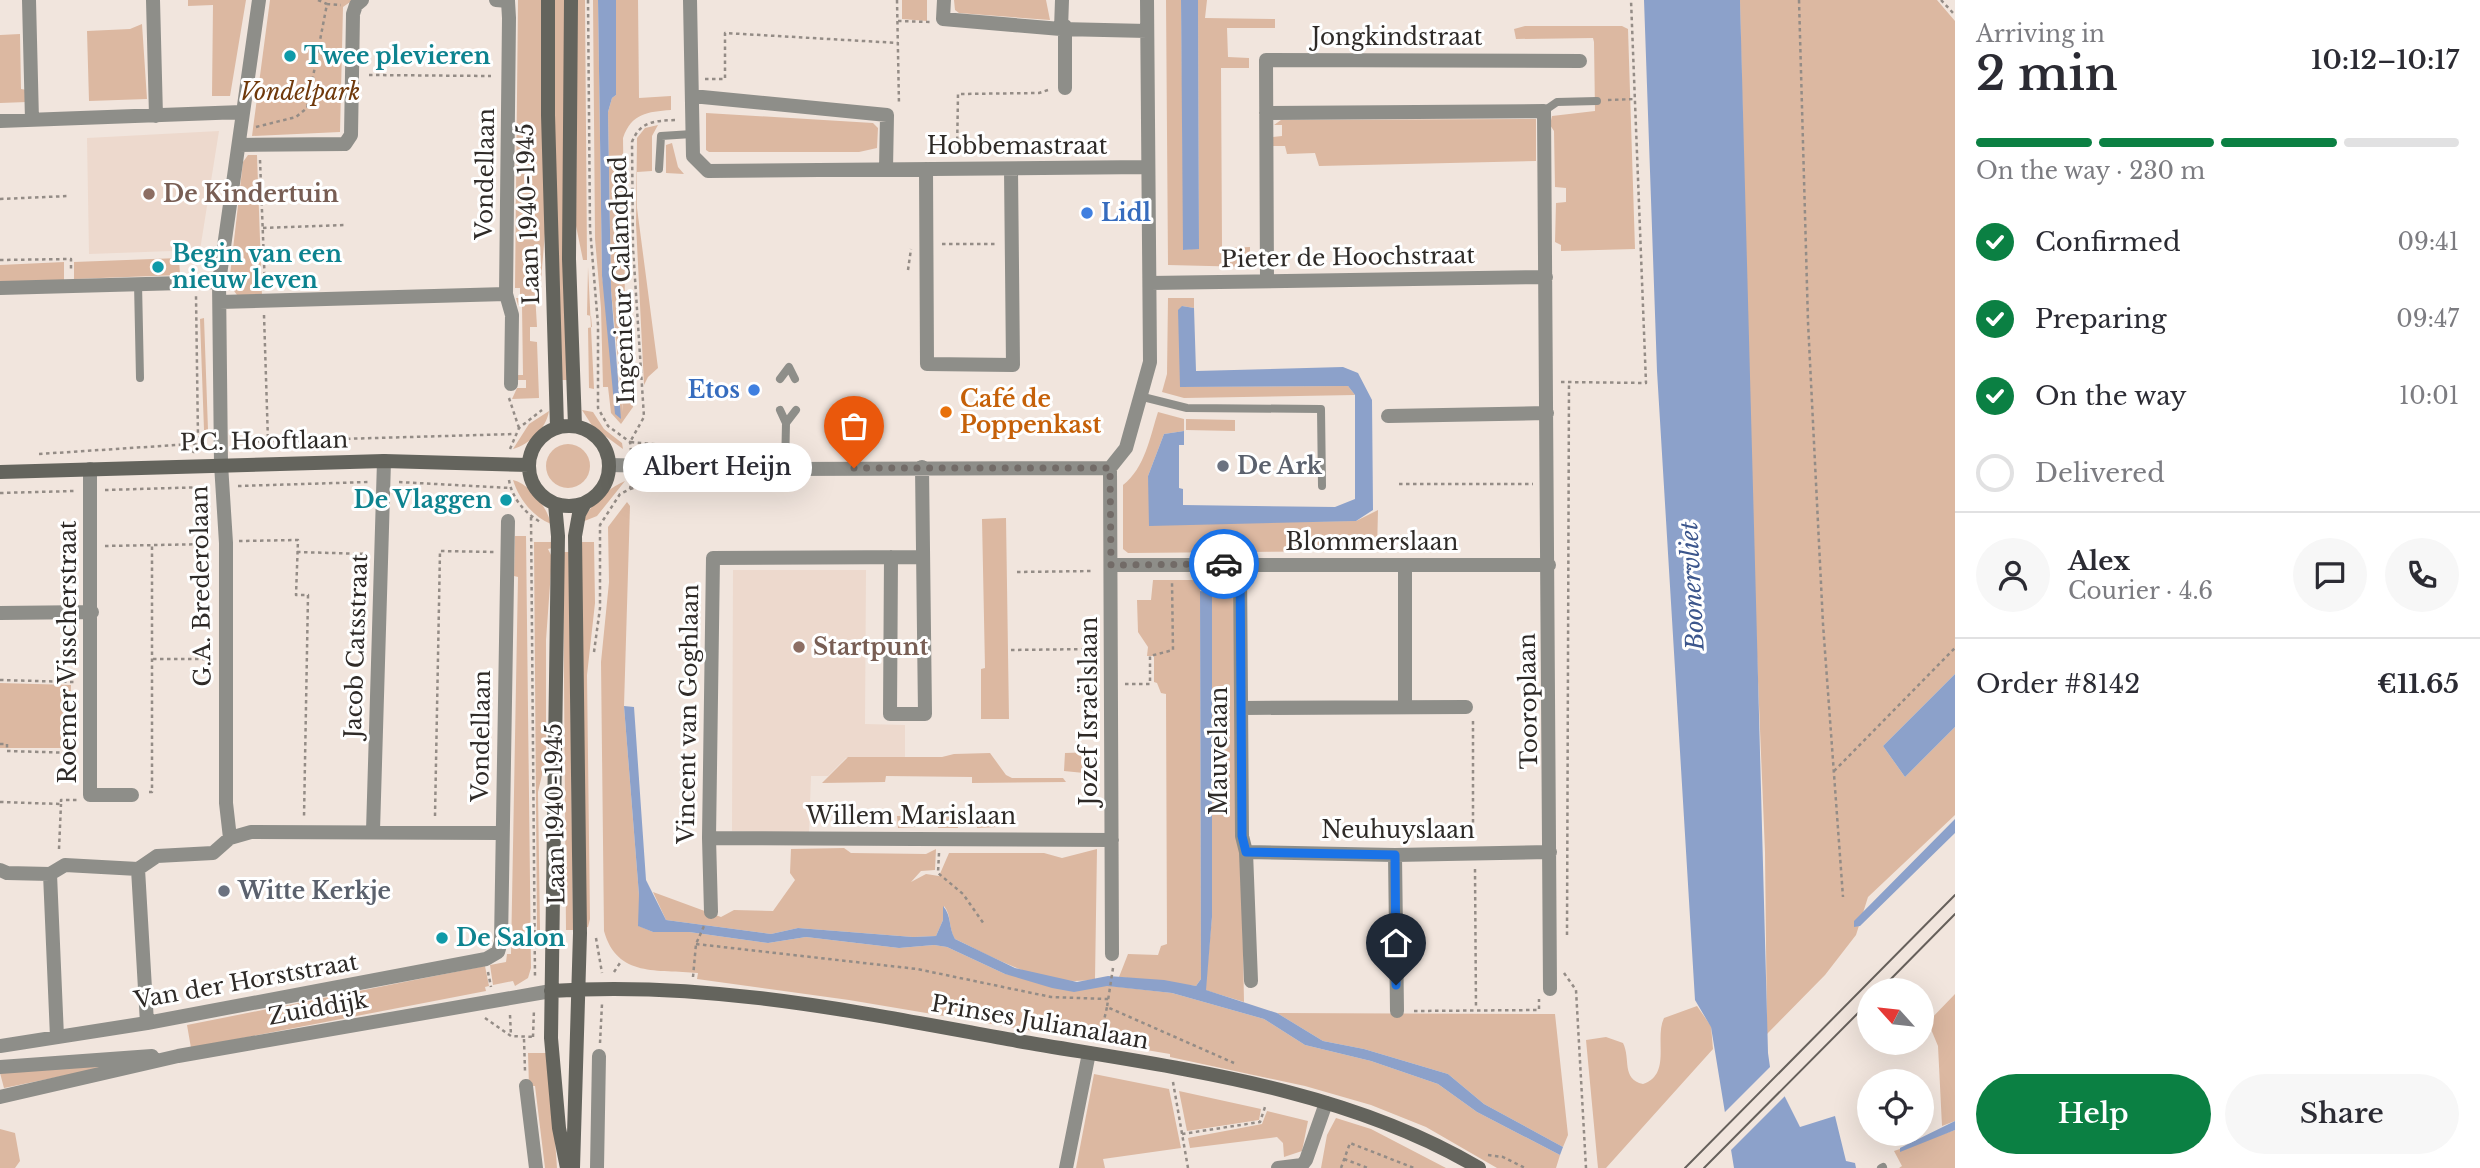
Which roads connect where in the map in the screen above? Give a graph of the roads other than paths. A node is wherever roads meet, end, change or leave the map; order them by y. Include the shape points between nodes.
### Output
1 (29, 0) edge
2 (153, 0) edge
3 (259, 0) edge
4 (548, 0) edge
5 (571, 0) edge
6 (690, 0) edge
7 (944, 0) edge
8 (1062, 0) edge
9 (1147, 0) edge
10 (502, 1) edge
11 (359, 2) edge
12 (1063, 28) junction
13 (1147, 31) junction
14 (1580, 61) dead end
15 (1066, 88) road end
16 (692, 96) junction
17 (1597, 101) road end
18 (1544, 111) junction
19 (242, 112) junction
20 (1266, 113) junction
21 (156, 116) junction
22 (32, 120) junction
23 (0, 121) edge
24 (692, 134) junction
25 (239, 139) junction
26 (1148, 167) junction
27 (659, 169) dead end
28 (886, 169) junction
29 (926, 169) junction
30 (1011, 169) junction
31 (1546, 277) junction
32 (1267, 281) junction
33 (219, 282) junction
34 (138, 283) junction
35 (1150, 283) junction
36 (0, 288) edge
37 (506, 294) junction
38 (219, 302) junction
39 (140, 378) dead end
40 (780, 379) dead end
41 (795, 379) dead end
42 (511, 384) road end
43 (1143, 397) junction
44 (780, 410) dead end
45 (796, 410) dead end
46 (1547, 413) junction
47 (1388, 416) dead end
48 (786, 423) junction
49 (575, 426) junction
50 (557, 427) junction
51 (384, 461) junction
52 (221, 464) junction
53 (529, 465) junction
54 (609, 465) junction
55 (922, 467) junction
56 (1110, 468) junction
57 (90, 469) junction
58 (785, 469) junction
59 (0, 472) edge
60 (1322, 486) dead end
61 (585, 503) junction
62 (555, 504) junction
63 (508, 521) dead end
64 (891, 557) junction
65 (923, 557) junction
66 (1240, 564) junction
67 (1405, 565) junction
68 (1549, 565) junction
69 (1111, 568) junction
70 (92, 611) junction
71 (0, 613) edge
72 (1405, 706) junction
73 (1466, 707) road end
74 (1242, 708) junction
75 (132, 795) road end
76 (373, 831) junction
77 (502, 833) junction
78 (230, 838) junction
79 (709, 838) junction
80 (1112, 840) junction
81 (1246, 852) junction
82 (1550, 852) junction
83 (1395, 855) junction
84 (138, 869) junction
85 (0, 870) edge
86 (54, 871) junction
87 (709, 918) road end
88 (498, 953) joint
89 (1112, 954) dead end
90 (1251, 981) dead end
91 (576, 989) junction
92 (1550, 989) road end
93 (551, 991) junction
94 (1397, 1011) road end
95 (147, 1023) junction
96 (57, 1037) junction
97 (0, 1046) edge
98 (1089, 1053) junction
99 (178, 1056) junction
100 (599, 1056) dead end
101 (0, 1067) edge
102 (526, 1086) road end
103 (0, 1097) edge
104 (1326, 1103) junction
105 (1474, 1165) edge
106 (536, 1168) edge
107 (567, 1168) edge
108 (573, 1168) edge
109 (597, 1168) edge
110 (1066, 1168) edge
111 (1278, 1168) edge

1 - 22 street
2 - 21 street
3 - 19 street, G.A. Brederolaan
4 - 50 main road, Laan 1940-1945
5 - 49 main road, Laan 1940-1945 via 569,248
6 - 16 street
7 - 12 street via 943,19
8 - 12 street
9 - 13 street
10 - 37 street, Vondellaan via 509,76
11 - 25 street via 351,135 345,144 260,144
12 - 13 street
12 - 15 street
13 - 26 street
14 - 20 street, Jongkindstraat via 1266,60
16 - 24 street
16 - 28 street via 887,115
17 - 18 lane via 1558,102
18 - 20 street
18 - 31 street, Tooroplaan
19 - 21 street
19 - 25 street, G.A. Brederolaan
20 - 32 street, Jongkindstraat
21 - 22 street
22 - 23 street
24 - 27 lane via 660,136
24 - 28 street, Hobbemastraat via 693,156 708,171
25 - 33 street, G.A. Brederolaan
26 - 30 street, Hobbemastraat
26 - 35 street
28 - 29 street, Hobbemastraat
29 - 30 street, Hobbemastraat
29 - 30 street via 920,246 928,364 1013,365
31 - 32 street, Pieter de Hoochstraat
31 - 46 street, Tooroplaan
32 - 35 street, Pieter de Hoochstraat
33 - 34 street
33 - 38 street, G.A. Brederolaan
34 - 36 street
34 - 39 lane
35 - 43 street via 1150,362
37 - 38 street
37 - 42 street, Vondellaan via 512,315
38 - 52 street, G.A. Brederolaan
40 - 41 lane via 789,367
43 - 56 street via 1126,448
43 - 60 lane via 1188,408 1321,409
44 - 48 lane
45 - 48 lane
46 - 47 street
46 - 68 street, Tooroplaan
48 - 58 lane
49 - 50 main road
49 - 54 main road via 599,439
50 - 53 main road via 535,444
51 - 52 main road, P.C. Hooftlaan
51 - 53 main road, P.C. Hooftlaan
51 - 76 street, Jacob Catsstraat
52 - 57 main road, P.C. Hooftlaan
52 - 78 street, G.A. Brederolaan
53 - 62 main road via 536,489
54 - 58 street
54 - 61 main road via 601,489
55 - 56 street
55 - 58 street
55 - 65 street
56 - 69 street, Jozef Israëlslaan
57 - 59 main road, P.C. Hooftlaan
57 - 70 street, Roemer Visscherstraat
61 - 62 main road
61 - 91 main road, Laan 1940-1945 via 575,536 580,933
62 - 93 main road, Laan 1940-1945
63 - 77 street, Vondellaan
64 - 65 street, Vincent van Goghlaan
64 - 65 street via 890,714 925,714
64 - 79 street, Vincent van Goghlaan via 713,558
66 - 67 street, Blommerslaan
66 - 69 street, Blommerslaan
66 - 74 street, Mauvelaan
67 - 68 street, Blommerslaan
67 - 72 street
68 - 82 street, Tooroplaan
69 - 80 street, Jozef Israëlslaan
70 - 71 street
70 - 75 street, Roemer Visscherstraat via 89,795
72 - 73 street
72 - 74 street
74 - 81 street, Mauvelaan via 1242,836
76 - 77 street
76 - 78 street via 251,832
77 - 88 street, Vondellaan
78 - 84 street via 213,853 157,856
79 - 80 street, Willem Marislaan
79 - 87 street, Vincent van Goghlaan
80 - 89 street, Jozef Israëlslaan
81 - 83 street, Neuhuyslaan
81 - 90 street, Mauvelaan
82 - 83 street, Neuhuyslaan via 1474,846
82 - 92 street, Tooroplaan
83 - 94 street
84 - 86 street via 65,865
84 - 95 street
85 - 86 street
86 - 96 street
88 - 95 street, Van der Horststraat via 486,959
91 - 93 main road, Zuiddijk
91 - 98 main road, Prinses Julianalaan via 741,995
91 - 108 main road, Laan 1940-1945
93 - 99 street, Zuiddijk
93 - 107 main road, Laan 1940-1945 via 558,1115
95 - 96 street, Van der Horststraat
96 - 97 street, Van der Horststraat
98 - 104 main road, Prinses Julianalaan
98 - 110 street
99 - 101 street, Zuiddijk
99 - 103 street, Zuiddijk
100 - 109 street
102 - 106 street
104 - 105 main road, Prinses Julianalaan via 1378,1118
104 - 111 street via 1306,1160 1302,1165

